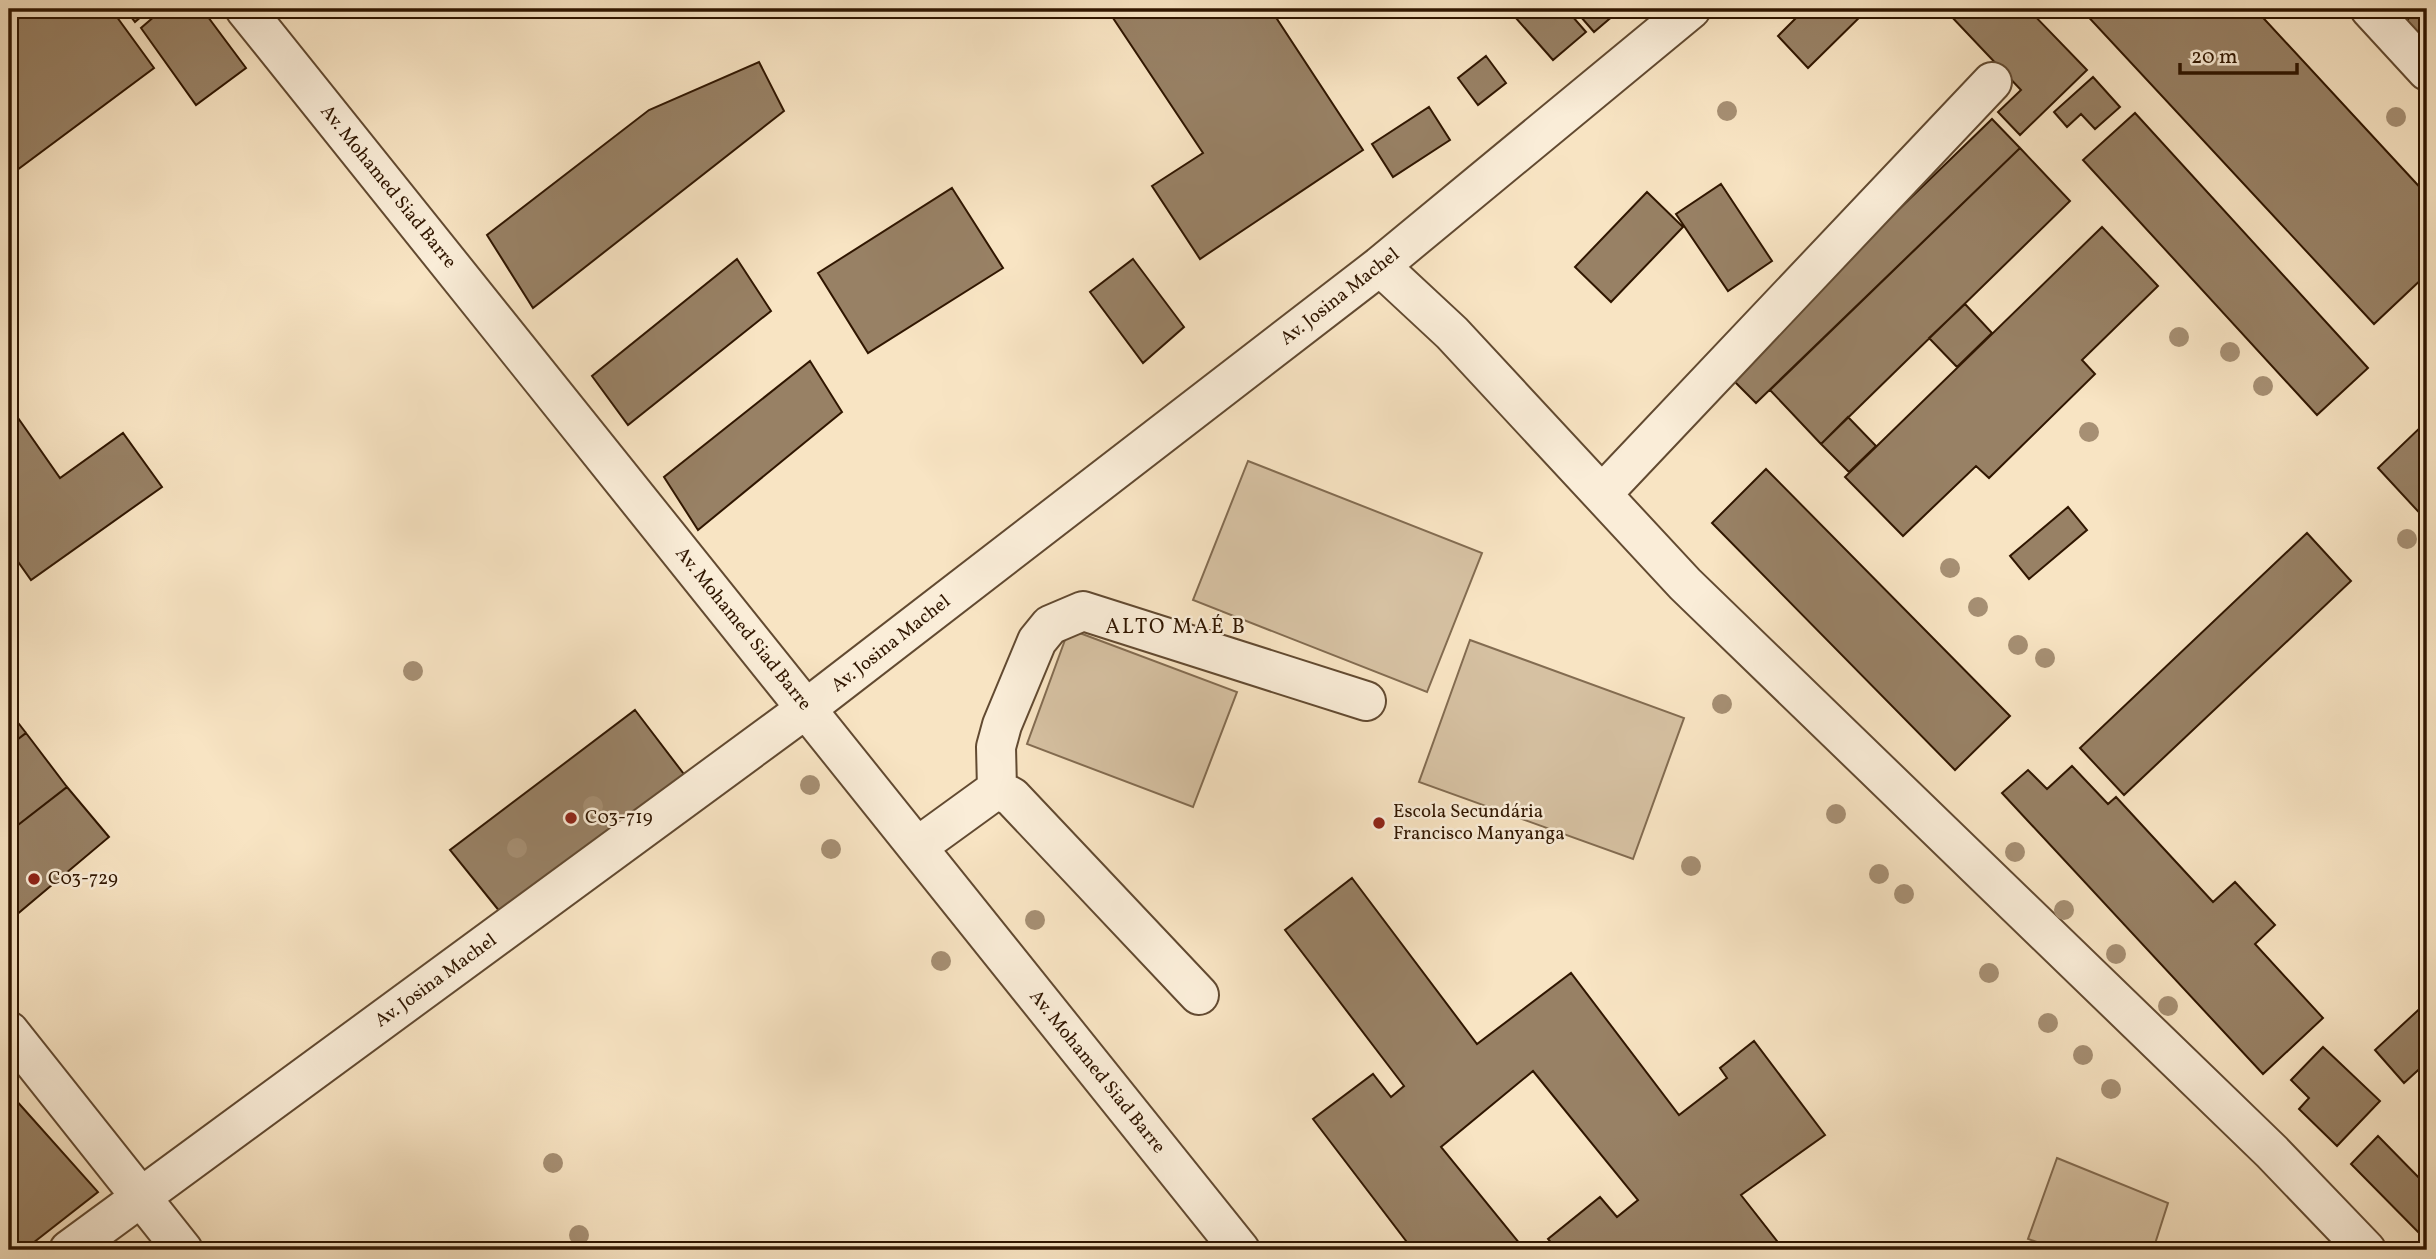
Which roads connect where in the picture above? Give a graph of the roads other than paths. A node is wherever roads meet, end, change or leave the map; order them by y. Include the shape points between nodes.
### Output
1 (245, 9) edge
2 (1691, 9) edge
3 (2370, 9) edge
4 (2427, 71) edge
5 (1992, 82) dead end
6 (1380, 267) junction
7 (1602, 494) junction
8 (1366, 701) dead end
9 (807, 708) junction
10 (997, 789) junction
11 (917, 847) junction
12 (1199, 995) dead end
13 (9, 1031) edge
14 (141, 1198) junction
15 (69, 1250) edge
16 (183, 1250) edge
17 (1240, 1250) edge
18 (2366, 1250) edge

1 - 9 street, Av. Mohamed Siad Barre
2 - 6 street, Av. Josina Machel
3 - 4 street
5 - 7 street
6 - 7 street via 1452,333
6 - 9 street, Av. Josina Machel
7 - 18 street via 1685,584 2272,1152
8 - 10 street via 1083,611 1050,625 1037,641 996,747
9 - 11 street, Av. Mohamed Siad Barre
9 - 14 street, Av. Josina Machel
10 - 11 street
10 - 12 street via 1012,797
11 - 17 street, Av. Mohamed Siad Barre
13 - 14 street
14 - 15 street, Av. Josina Machel
14 - 16 street

